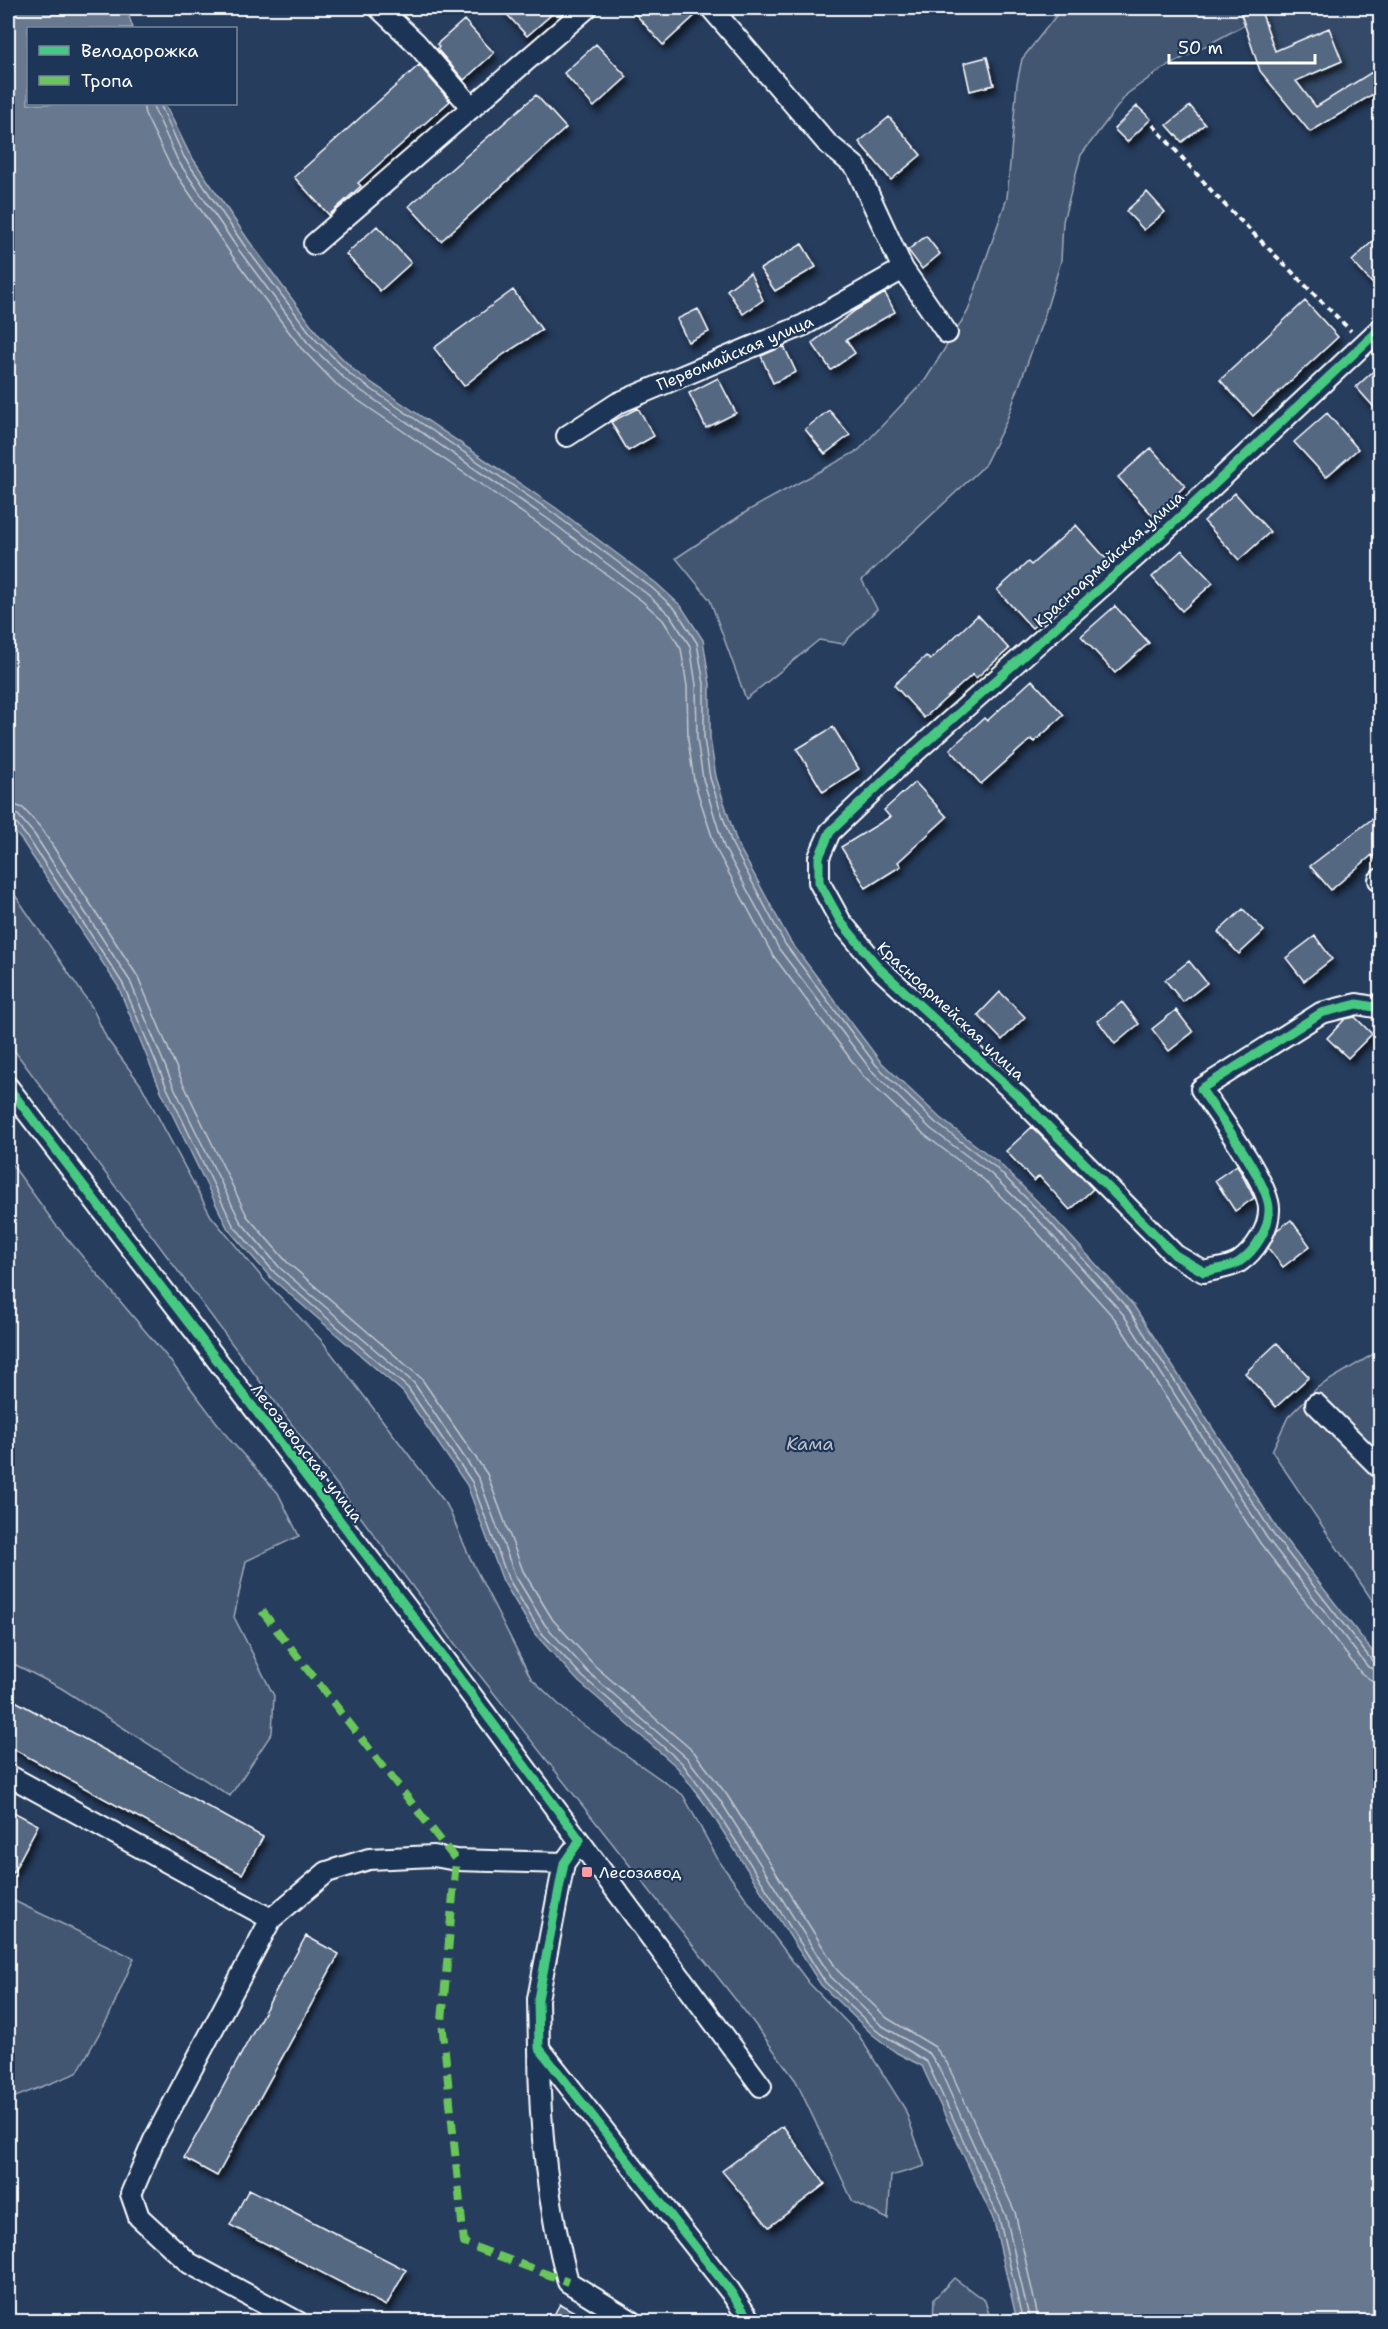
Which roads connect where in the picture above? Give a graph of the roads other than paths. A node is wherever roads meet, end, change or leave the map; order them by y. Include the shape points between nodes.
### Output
1 (379, 8) edge
2 (587, 8) edge
3 (711, 8) edge
4 (472, 108) junction
5 (314, 244) dead end
6 (903, 269) junction
7 (1380, 328) edge
8 (948, 333) dead end
9 (567, 436) dead end
10 (1380, 1008) edge
11 (8, 1087) edge
12 (1316, 1404) dead end
13 (1380, 1468) edge
14 (8, 1775) edge
15 (580, 1840) junction
16 (564, 1863) junction
17 (271, 1918) junction
18 (539, 2048) junction
19 (762, 2086) dead end
20 (298, 2322) edge
21 (633, 2322) edge
22 (751, 2322) edge

1 - 4 street via 416,43
2 - 4 street
3 - 6 street via 827,143 856,167
4 - 5 street
6 - 8 street
6 - 9 street, Первомайская улица via 804,325 618,403
7 - 10 street, Красноармейская улица via 1169,527 897,768 830,832 819,857 819,882 841,922 880,969 1018,1096 1174,1254 1204,1272 1238,1263 1258,1243 1270,1206 1254,1169 1201,1089 1321,1012 1357,1004
11 - 15 street, Лесозаводская улица
12 - 13 street
14 - 17 street
15 - 16 street
15 - 19 street, Лесозаводская улица
16 - 17 street via 434,1856 369,1859 327,1872
16 - 18 street via 538,1999
17 - 20 street via 154,2140 132,2194 139,2217 189,2263
18 - 21 street via 539,2093 556,2235 568,2282
18 - 22 street

